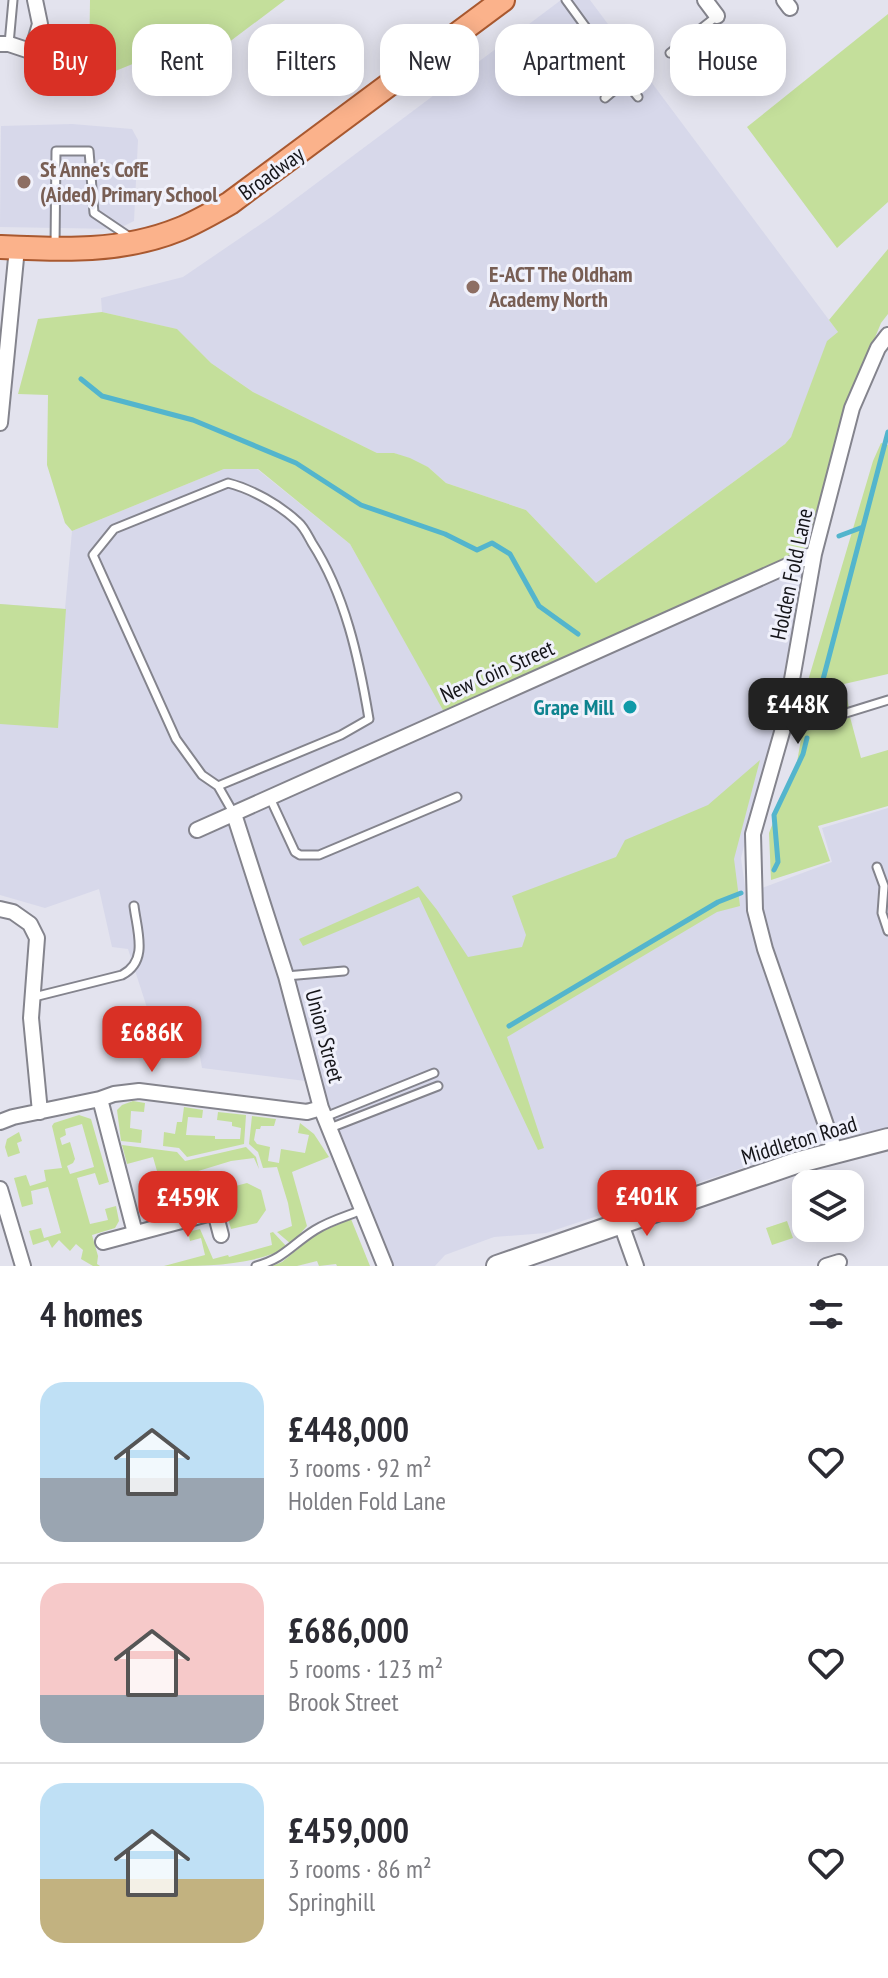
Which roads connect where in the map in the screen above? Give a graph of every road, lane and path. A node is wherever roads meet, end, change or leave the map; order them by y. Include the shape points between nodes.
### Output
1 (13, 0) edge
2 (35, 0) edge
3 (503, 0) edge
4 (566, 0) edge
5 (705, 0) edge
6 (717, 16) joint
7 (40, 24) edge
8 (583, 24) edge
9 (707, 24) edge
10 (4, 44) edge
11 (24, 49) edge
12 (607, 96) edge
13 (605, 98) dead end
14 (139, 243) junction
15 (8, 248) edge
16 (55, 249) junction
17 (888, 335) edge
18 (0, 423) edge
19 (814, 554) junction
20 (888, 700) edge
21 (784, 725) junction
22 (218, 786) junction
23 (269, 796) junction
24 (457, 797) dead end
25 (234, 814) junction
26 (197, 830) dead end
27 (877, 867) dead end
28 (134, 906) dead end
29 (0, 909) edge
30 (888, 931) edge
31 (344, 971) dead end
32 (286, 976) junction
33 (34, 997) junction
34 (434, 1073) dead end
35 (438, 1086) dead end
36 (100, 1099) junction
37 (40, 1112) junction
38 (326, 1118) junction
39 (0, 1122) edge
40 (888, 1139) edge
41 (835, 1151) junction
42 (605, 1180) dead end
43 (0, 1189) edge
44 (211, 1194) dead end
45 (362, 1210) junction
46 (215, 1212) junction
47 (621, 1224) junction
48 (135, 1233) junction
49 (221, 1235) dead end
50 (103, 1242) dead end
51 (23, 1266) edge
52 (256, 1266) edge
53 (385, 1266) edge
54 (497, 1266) edge
55 (636, 1266) edge

1 - 10 lane
2 - 7 street
3 - 14 main road, Broadway via 230,203 181,229
4 - 8 lane
5 - 6 street
6 - 9 lane
10 - 11 street
12 - 13 lane
14 - 16 main road, Broadway
14 - 16 lane via 94,213 89,151 56,151
15 - 16 main road, Broadway
15 - 18 street
17 - 19 street, Holden Fold Lane via 852,408
19 - 21 street, Holden Fold Lane
19 - 23 street, New Coin Street
20 - 21 lane via 804,726
21 - 41 street, Holden Fold Lane via 753,834 755,910
22 - 22 lane via 202,775 176,739 93,555 114,529 228,483 299,523 328,567 360,665 369,719
22 - 25 lane
23 - 24 lane via 300,855 319,855
23 - 25 street, New Coin Street
25 - 26 street, New Coin Street
25 - 32 street, Union Street
27 - 30 lane
28 - 33 lane via 140,951 131,969
29 - 33 street via 30,924 37,938
31 - 32 lane
32 - 38 street, Union Street
33 - 37 street via 31,1018
34 - 38 lane
35 - 38 lane
36 - 37 street
36 - 38 street via 139,1091
36 - 48 street
37 - 39 street
38 - 45 street, Union Street
40 - 41 main road, Middleton Road
41 - 47 main road, Middleton Road
42 - 47 lane
43 - 51 street
44 - 46 street
45 - 52 lane via 317,1228 275,1261
45 - 53 street, Union Street
46 - 48 street
46 - 49 street
47 - 54 main road, Middleton Road
47 - 55 street
48 - 50 street

